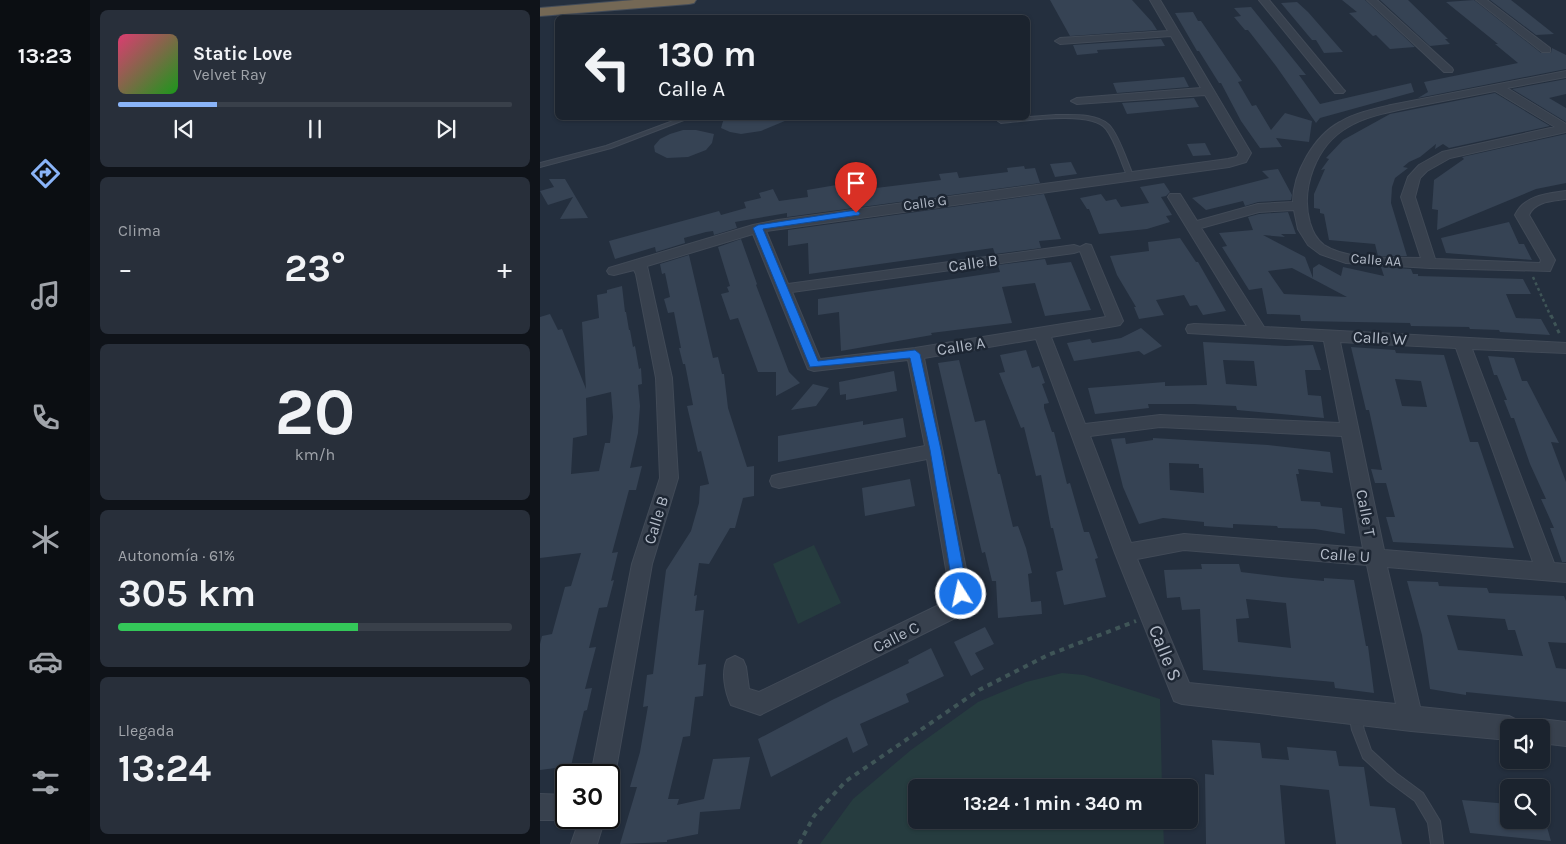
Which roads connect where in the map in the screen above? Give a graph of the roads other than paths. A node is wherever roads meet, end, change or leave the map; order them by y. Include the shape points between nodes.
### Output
1 (580, 0) edge
2 (689, 0) edge
3 (1155, 0) edge
4 (1264, 0) edge
5 (1372, 0) edge
6 (1481, 0) edge
7 (540, 3) edge
8 (540, 12) edge
9 (1175, 33) junction
10 (1060, 40) dead end
11 (1546, 50) dead end
12 (1448, 70) dead end
13 (1566, 74) edge
14 (1498, 87) junction
15 (1210, 91) junction
16 (1339, 91) dead end
17 (1077, 101) dead end
18 (1030, 119) edge
19 (679, 120) edge
20 (1013, 120) edge
21 (1001, 121) dead end
22 (1565, 128) edge
23 (540, 165) edge
24 (1130, 175) junction
25 (1566, 194) edge
26 (1175, 197) dead end
27 (1300, 206) junction
28 (1193, 226) junction
29 (758, 228) junction
30 (1080, 248) joint
31 (639, 264) junction
32 (1430, 264) junction
33 (614, 271) dead end
34 (783, 289) junction
35 (1194, 328) dead end
36 (1258, 332) junction
37 (1042, 333) junction
38 (1331, 335) junction
39 (1462, 343) junction
40 (1564, 343) edge
41 (915, 354) junction
42 (1350, 430) junction
43 (1079, 432) junction
44 (935, 450) junction
45 (779, 481) dead end
46 (1125, 553) junction
47 (1375, 557) junction
48 (1556, 572) edge
49 (735, 667) dead end
50 (1355, 713) junction
51 (1411, 719) junction
52 (1500, 727) edge
53 (1550, 732) edge
54 (1566, 734) edge
55 (605, 764) edge
56 (540, 807) edge
57 (555, 807) edge
58 (589, 829) edge
59 (584, 844) edge
60 (1437, 844) edge

1 - 7 highway
2 - 8 highway
3 - 9 street
4 - 16 street
5 - 12 street
6 - 11 street
9 - 10 street
9 - 15 street
13 - 14 street, Calle AA
14 - 22 street
14 - 27 street, Calle AA via 1397,107 1344,124 1327,136 1307,171
15 - 17 street
15 - 24 street, Calle G via 1245,153 1242,159
18 - 24 lane via 1098,120 1108,127
19 - 23 lane via 615,145
20 - 21 lane
22 - 32 street via 1446,155 1414,177 1408,197
24 - 29 street, Calle G
25 - 32 street, Calle AA via 1531,203 1524,208 1522,215 1548,260 1545,268
26 - 28 street
27 - 28 street via 1258,208
27 - 32 street, Calle AA via 1309,240 1319,249 1346,258
28 - 36 street
29 - 31 street, Calle G
29 - 34 street, Calle A
30 - 34 street, Calle B
30 - 37 street, Calle A via 1115,321
31 - 33 street, Calle G
31 - 55 street, Calle B via 664,378 669,478 642,564
34 - 41 street, Calle A via 814,365
35 - 36 street, Calle W
36 - 38 street, Calle W
37 - 41 street, Calle A
37 - 43 street, Calle S
38 - 39 street, Calle W
38 - 42 street, Calle T
39 - 40 street, Calle W
39 - 48 street
41 - 44 street, Calle C
42 - 43 street via 1160,421
42 - 47 street, Calle T
43 - 46 street, Calle S
44 - 45 street
44 - 49 street, Calle C via 961,594 948,611 760,704 739,697
46 - 47 street, Calle U via 1184,542
46 - 50 street, Calle S via 1182,693
47 - 48 street, Calle U
47 - 51 street, Calle T
50 - 51 street, Calle S
50 - 60 lane via 1367,754 1419,798 1434,821
51 - 52 street, Calle S
53 - 54 street
56 - 57 street
58 - 59 street

